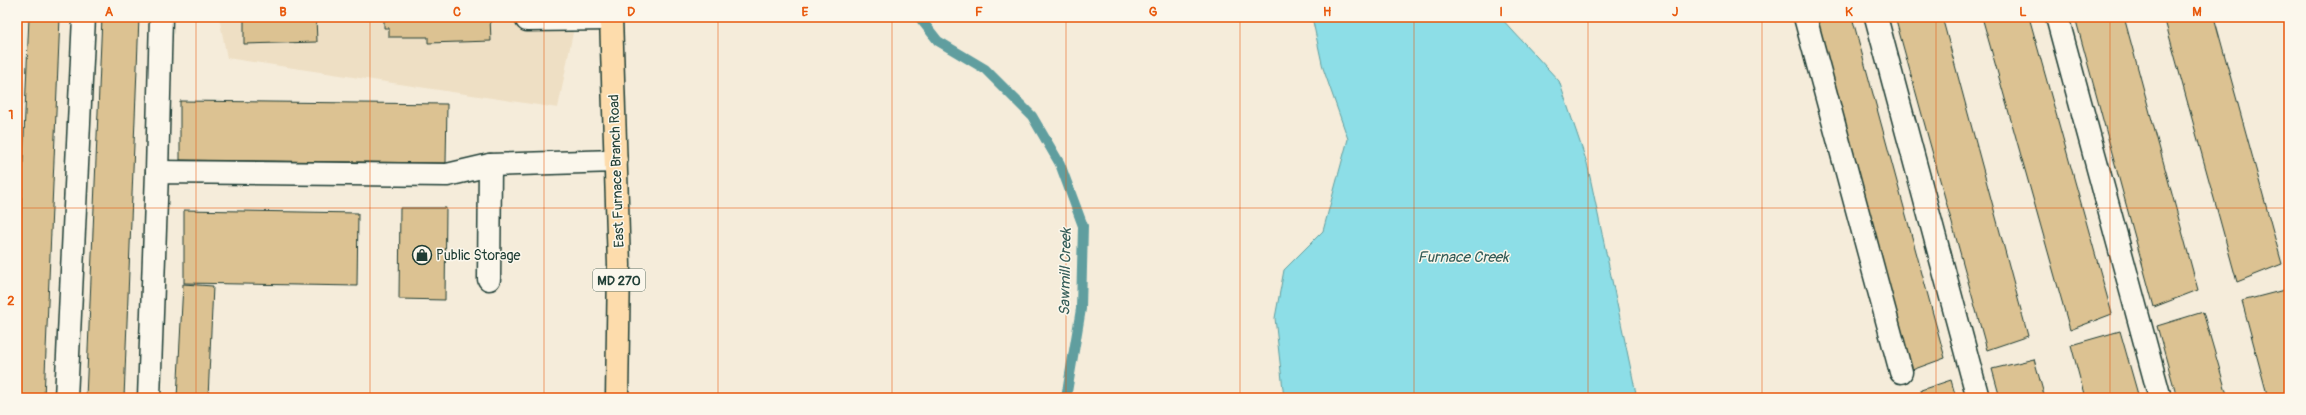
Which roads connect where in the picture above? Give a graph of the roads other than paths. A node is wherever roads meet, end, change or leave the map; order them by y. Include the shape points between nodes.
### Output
1 (84, 17) edge
2 (161, 17) edge
3 (527, 17) edge
4 (1805, 17) edge
5 (1876, 17) edge
6 (2057, 17) edge
7 (611, 18) edge
8 (616, 161) junction
9 (490, 165) junction
10 (157, 172) junction
11 (489, 279) dead end
12 (1902, 372) dead end
13 (66, 398) edge
14 (149, 398) edge
15 (618, 398) edge
16 (1978, 398) edge
17 (2160, 398) edge

1 - 13 lane
2 - 10 lane
3 - 7 lane via 527,20
4 - 12 lane
5 - 16 lane
6 - 17 lane
7 - 8 main road, East Furnace Branch Road / MD 270
8 - 9 lane
8 - 15 main road, East Furnace Branch Road / MD 270 via 619,265
9 - 10 lane via 447,175
9 - 11 lane
10 - 14 lane

